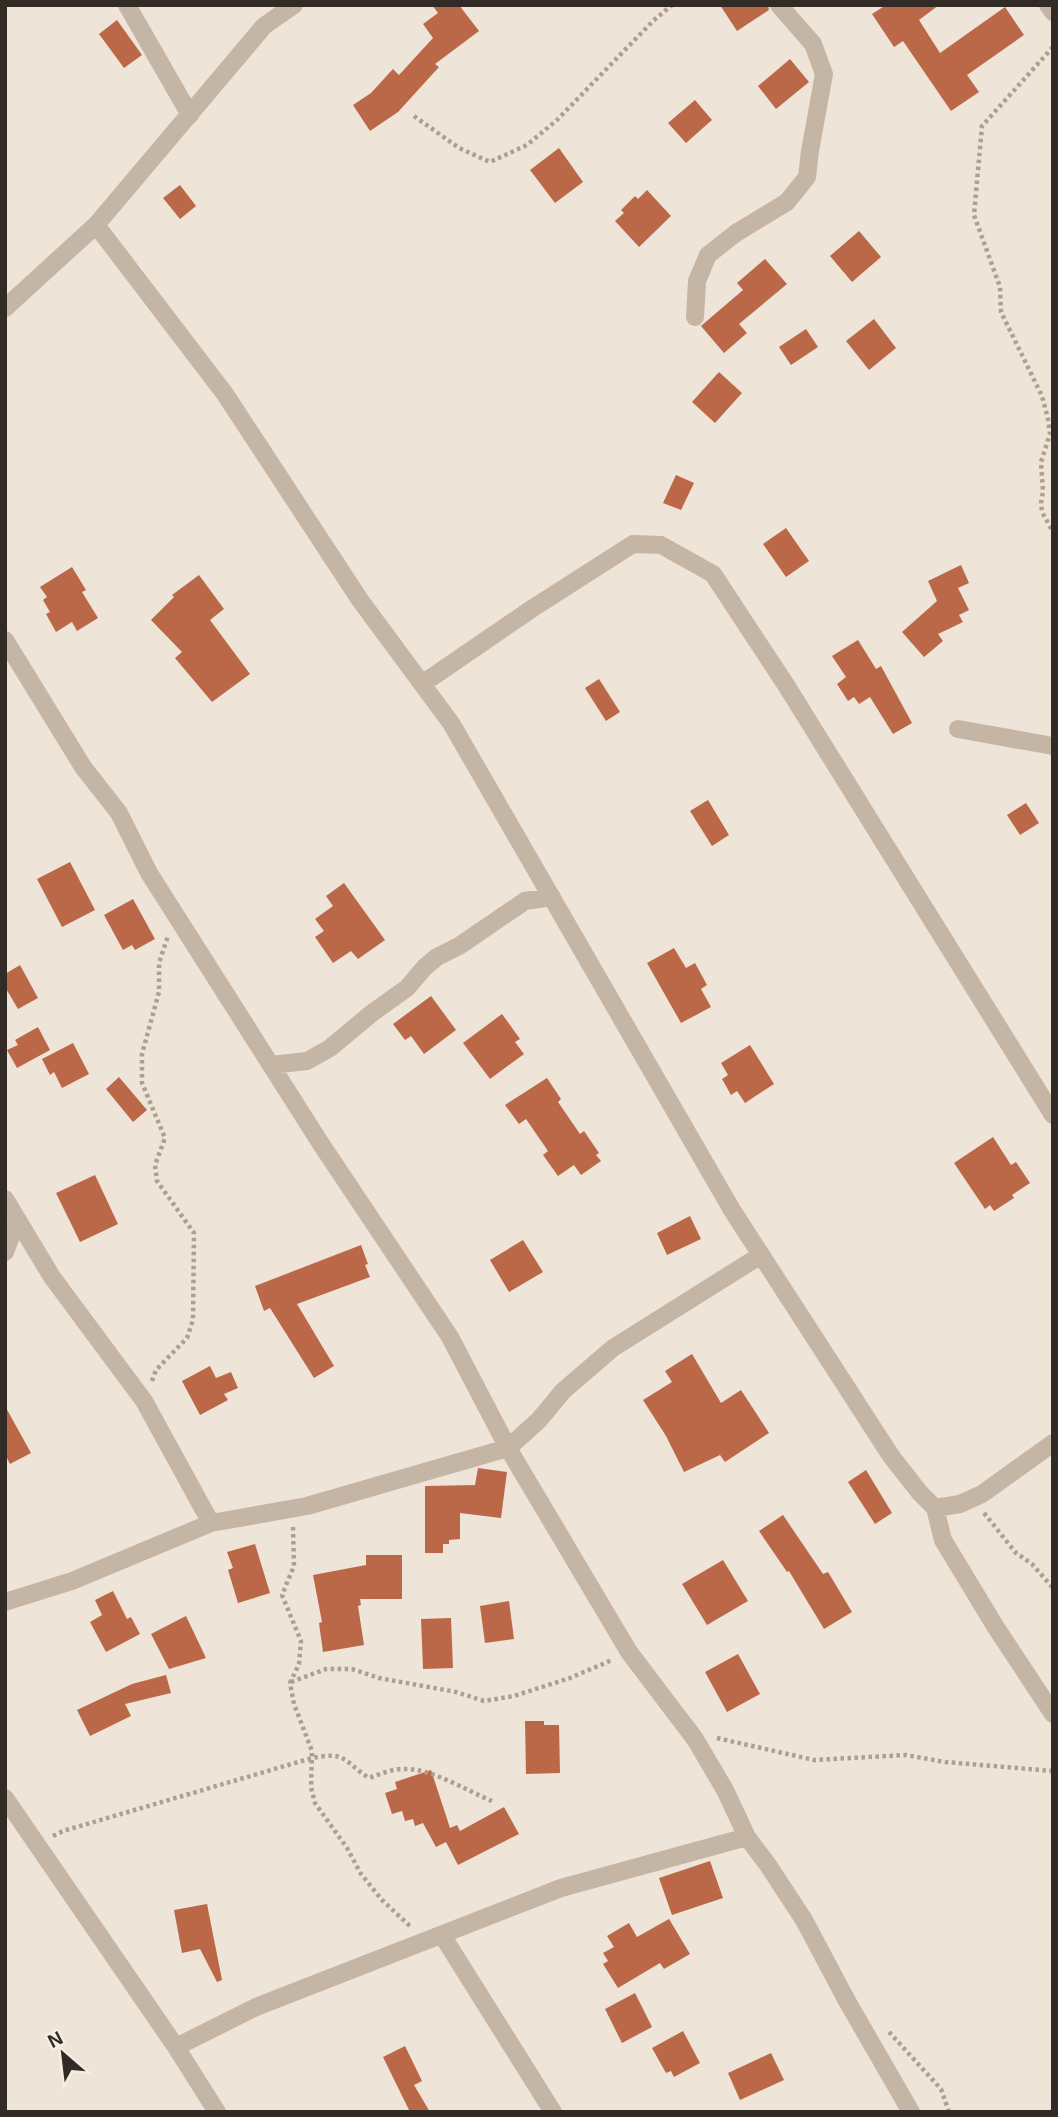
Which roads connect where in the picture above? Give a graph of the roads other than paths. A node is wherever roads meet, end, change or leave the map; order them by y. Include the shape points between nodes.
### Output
1 (127, 5) edge
2 (294, 5) edge
3 (779, 5) edge
4 (1048, 5) edge
5 (1053, 12) edge
6 (190, 115) junction
7 (96, 225) junction
8 (5, 308) edge
9 (695, 317) dead end
10 (5, 640) edge
11 (422, 684) junction
12 (958, 729) dead end
13 (1053, 746) edge
14 (552, 897) junction
15 (271, 1065) junction
16 (1053, 1115) edge
17 (5, 1199) edge
18 (17, 1220) junction
19 (5, 1252) edge
20 (761, 1255) junction
21 (1053, 1443) edge
22 (508, 1448) junction
23 (935, 1507) junction
24 (211, 1523) junction
25 (5, 1602) edge
26 (1053, 1714) edge
27 (5, 1798) edge
28 (747, 1837) junction
29 (434, 1938) junction
30 (176, 2047) junction
31 (217, 2112) edge
32 (553, 2112) edge
33 (911, 2112) edge

1 - 6 street
2 - 6 street via 264,26
3 - 9 street via 813,44 824,74 807,177 786,202 708,255 697,281
4 - 5 street
6 - 7 street
7 - 8 street
7 - 11 street via 225,394 360,600
10 - 15 street via 83,767 119,813 149,873
11 - 14 street via 451,723
11 - 16 street via 633,544 661,545 713,574
12 - 13 street
14 - 15 street via 525,901 437,957 407,988 330,1048 307,1060
14 - 20 street
15 - 22 street via 450,1337
17 - 18 street
18 - 19 street
18 - 24 street via 52,1277 145,1401
20 - 22 street via 613,1348
20 - 23 street via 891,1456
21 - 23 street via 972,1498
22 - 24 street via 292,1508
22 - 28 street via 629,1652 695,1739
23 - 26 street via 943,1539
24 - 25 street via 72,1581
27 - 30 street
28 - 29 street via 561,1888
28 - 33 street via 804,1920
29 - 30 street via 256,2007
29 - 32 street
30 - 31 street

